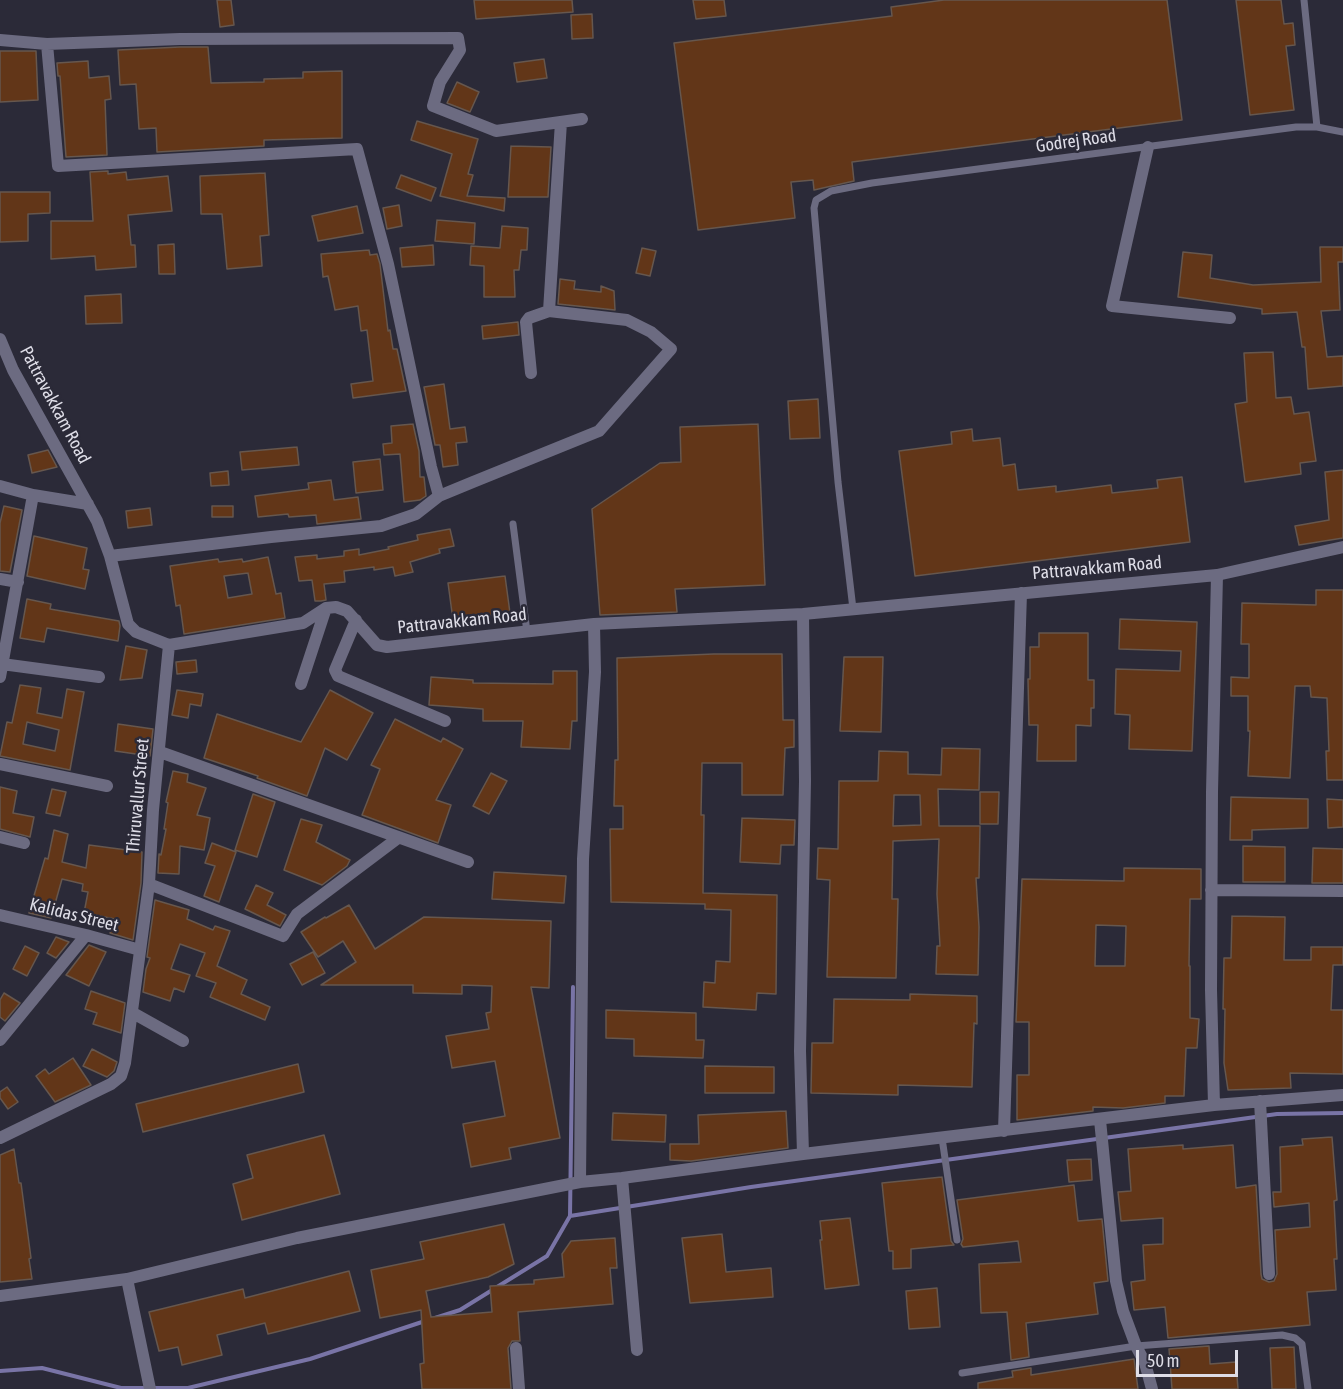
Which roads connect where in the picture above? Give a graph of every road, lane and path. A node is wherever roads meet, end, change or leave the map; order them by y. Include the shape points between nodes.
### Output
1 (1304, 0) edge
2 (0, 40) edge
3 (47, 44) junction
4 (582, 119) dead end
5 (561, 122) junction
6 (1317, 127) junction
7 (1343, 132) edge
8 (1148, 147) junction
9 (549, 311) junction
10 (1230, 318) dead end
11 (0, 339) edge
12 (13, 370) junction
13 (531, 373) dead end
14 (0, 375) edge
15 (0, 486) edge
16 (33, 495) junction
17 (439, 496) junction
18 (88, 504) junction
19 (513, 524) dead end
20 (1343, 547) edge
21 (110, 556) junction
22 (1217, 575) junction
23 (0, 579) edge
24 (18, 582) junction
25 (1021, 593) junction
26 (326, 608) junction
27 (853, 609) junction
28 (803, 614) junction
29 (356, 620) junction
30 (594, 624) junction
31 (527, 632) junction
32 (169, 645) junction
33 (2, 664) junction
34 (0, 677) edge
35 (99, 677) dead end
36 (301, 684) dead end
37 (445, 721) dead end
38 (160, 752) junction
39 (0, 764) edge
40 (106, 786) dead end
41 (0, 837) edge
42 (398, 838) junction
43 (24, 843) dead end
44 (468, 862) dead end
45 (148, 884) junction
46 (1211, 890) junction
47 (1343, 891) edge
48 (0, 915) edge
49 (86, 935) junction
50 (140, 950) junction
51 (133, 1013) junction
52 (0, 1040) edge
53 (183, 1041) dead end
54 (1343, 1095) edge
55 (1260, 1101) junction
56 (1214, 1106) junction
57 (1101, 1120) junction
58 (1004, 1131) junction
59 (0, 1138) edge
60 (943, 1145) junction
61 (804, 1154) junction
62 (622, 1178) junction
63 (580, 1182) junction
64 (957, 1240) dead end
65 (1269, 1274) dead end
66 (127, 1279) junction
67 (0, 1296) edge
68 (1136, 1346) junction
69 (516, 1348) dead end
70 (637, 1350) dead end
71 (962, 1373) dead end
72 (150, 1389) edge
73 (519, 1389) edge
74 (1152, 1389) edge
75 (1308, 1389) edge

1 - 6 lane
2 - 3 street
3 - 5 street via 180,39 458,38 460,50 440,82 433,106 496,131
3 - 17 street via 57,166 357,149 388,264
4 - 5 street
5 - 9 street
6 - 7 lane, Godrej Road
6 - 8 lane, Godrej Road
8 - 10 street via 1112,306
8 - 27 lane, Godrej Road via 872,183 831,191 816,200 838,482
9 - 13 street via 526,322
9 - 17 street via 627,320 651,332 671,349 599,431
11 - 12 street, Pattravakkam Road
12 - 14 street
12 - 18 street, Pattravakkam Road
15 - 16 street
16 - 18 street
16 - 24 street
17 - 21 street via 416,514 381,526
18 - 21 street, Pattravakkam Road
19 - 31 lane
20 - 22 street, Pattravakkam Road
21 - 32 street, Pattravakkam Road via 129,624 136,632
22 - 25 street, Pattravakkam Road
22 - 46 street
23 - 24 street
24 - 33 street
25 - 27 street, Pattravakkam Road
25 - 58 street
26 - 29 street, Pattravakkam Road via 347,610
26 - 32 street via 303,623
26 - 36 street
27 - 28 street, Pattravakkam Road
28 - 30 street, Pattravakkam Road
28 - 61 street via 805,781 800,1051
29 - 31 street, Pattravakkam Road via 377,645 387,647
29 - 37 street via 335,670 338,676
30 - 31 street, Pattravakkam Road
30 - 63 street via 595,672 583,859
32 - 38 street, Thiruvallur Street
33 - 34 street
33 - 35 street
38 - 42 street
38 - 45 street, Thiruvallur Street
39 - 40 street
41 - 43 street
42 - 44 street
42 - 45 street via 297,914 283,936
45 - 50 street, Thiruvallur Street
46 - 47 street
46 - 56 street
48 - 49 street, Kalidas Street
49 - 50 street, Kalidas Street
49 - 52 street
50 - 51 street, Thiruvallur Street
51 - 53 street
51 - 59 street, Thiruvallur Street via 121,1076
54 - 55 street
55 - 56 street
55 - 65 street
56 - 57 street
57 - 58 street
57 - 68 street via 1116,1281
58 - 60 street
60 - 61 street
60 - 64 lane
61 - 62 street
62 - 63 street
62 - 70 street
63 - 66 street via 297,1238
66 - 67 street
66 - 72 street
68 - 71 lane
68 - 74 street
68 - 75 lane via 1282,1335 1295,1338 1302,1344
69 - 73 street

